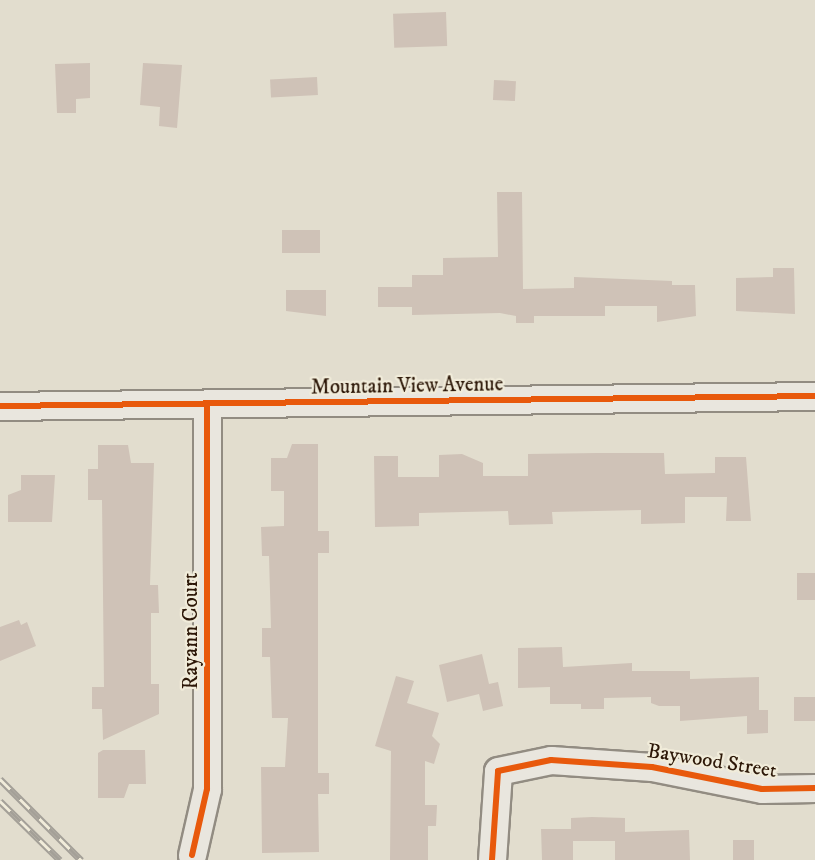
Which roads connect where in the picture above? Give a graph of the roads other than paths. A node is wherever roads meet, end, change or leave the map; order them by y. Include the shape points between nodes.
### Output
1 (815, 396) edge
2 (207, 405) junction
3 (0, 406) edge
4 (815, 788) edge
5 (192, 855) dead end
6 (492, 860) edge

1 - 2 street, Mountain View Avenue
2 - 3 street, Mountain View Avenue
2 - 5 street, Rayann Court via 207,789
4 - 6 street, Baywood Street via 762,789 652,767 551,760 498,771

